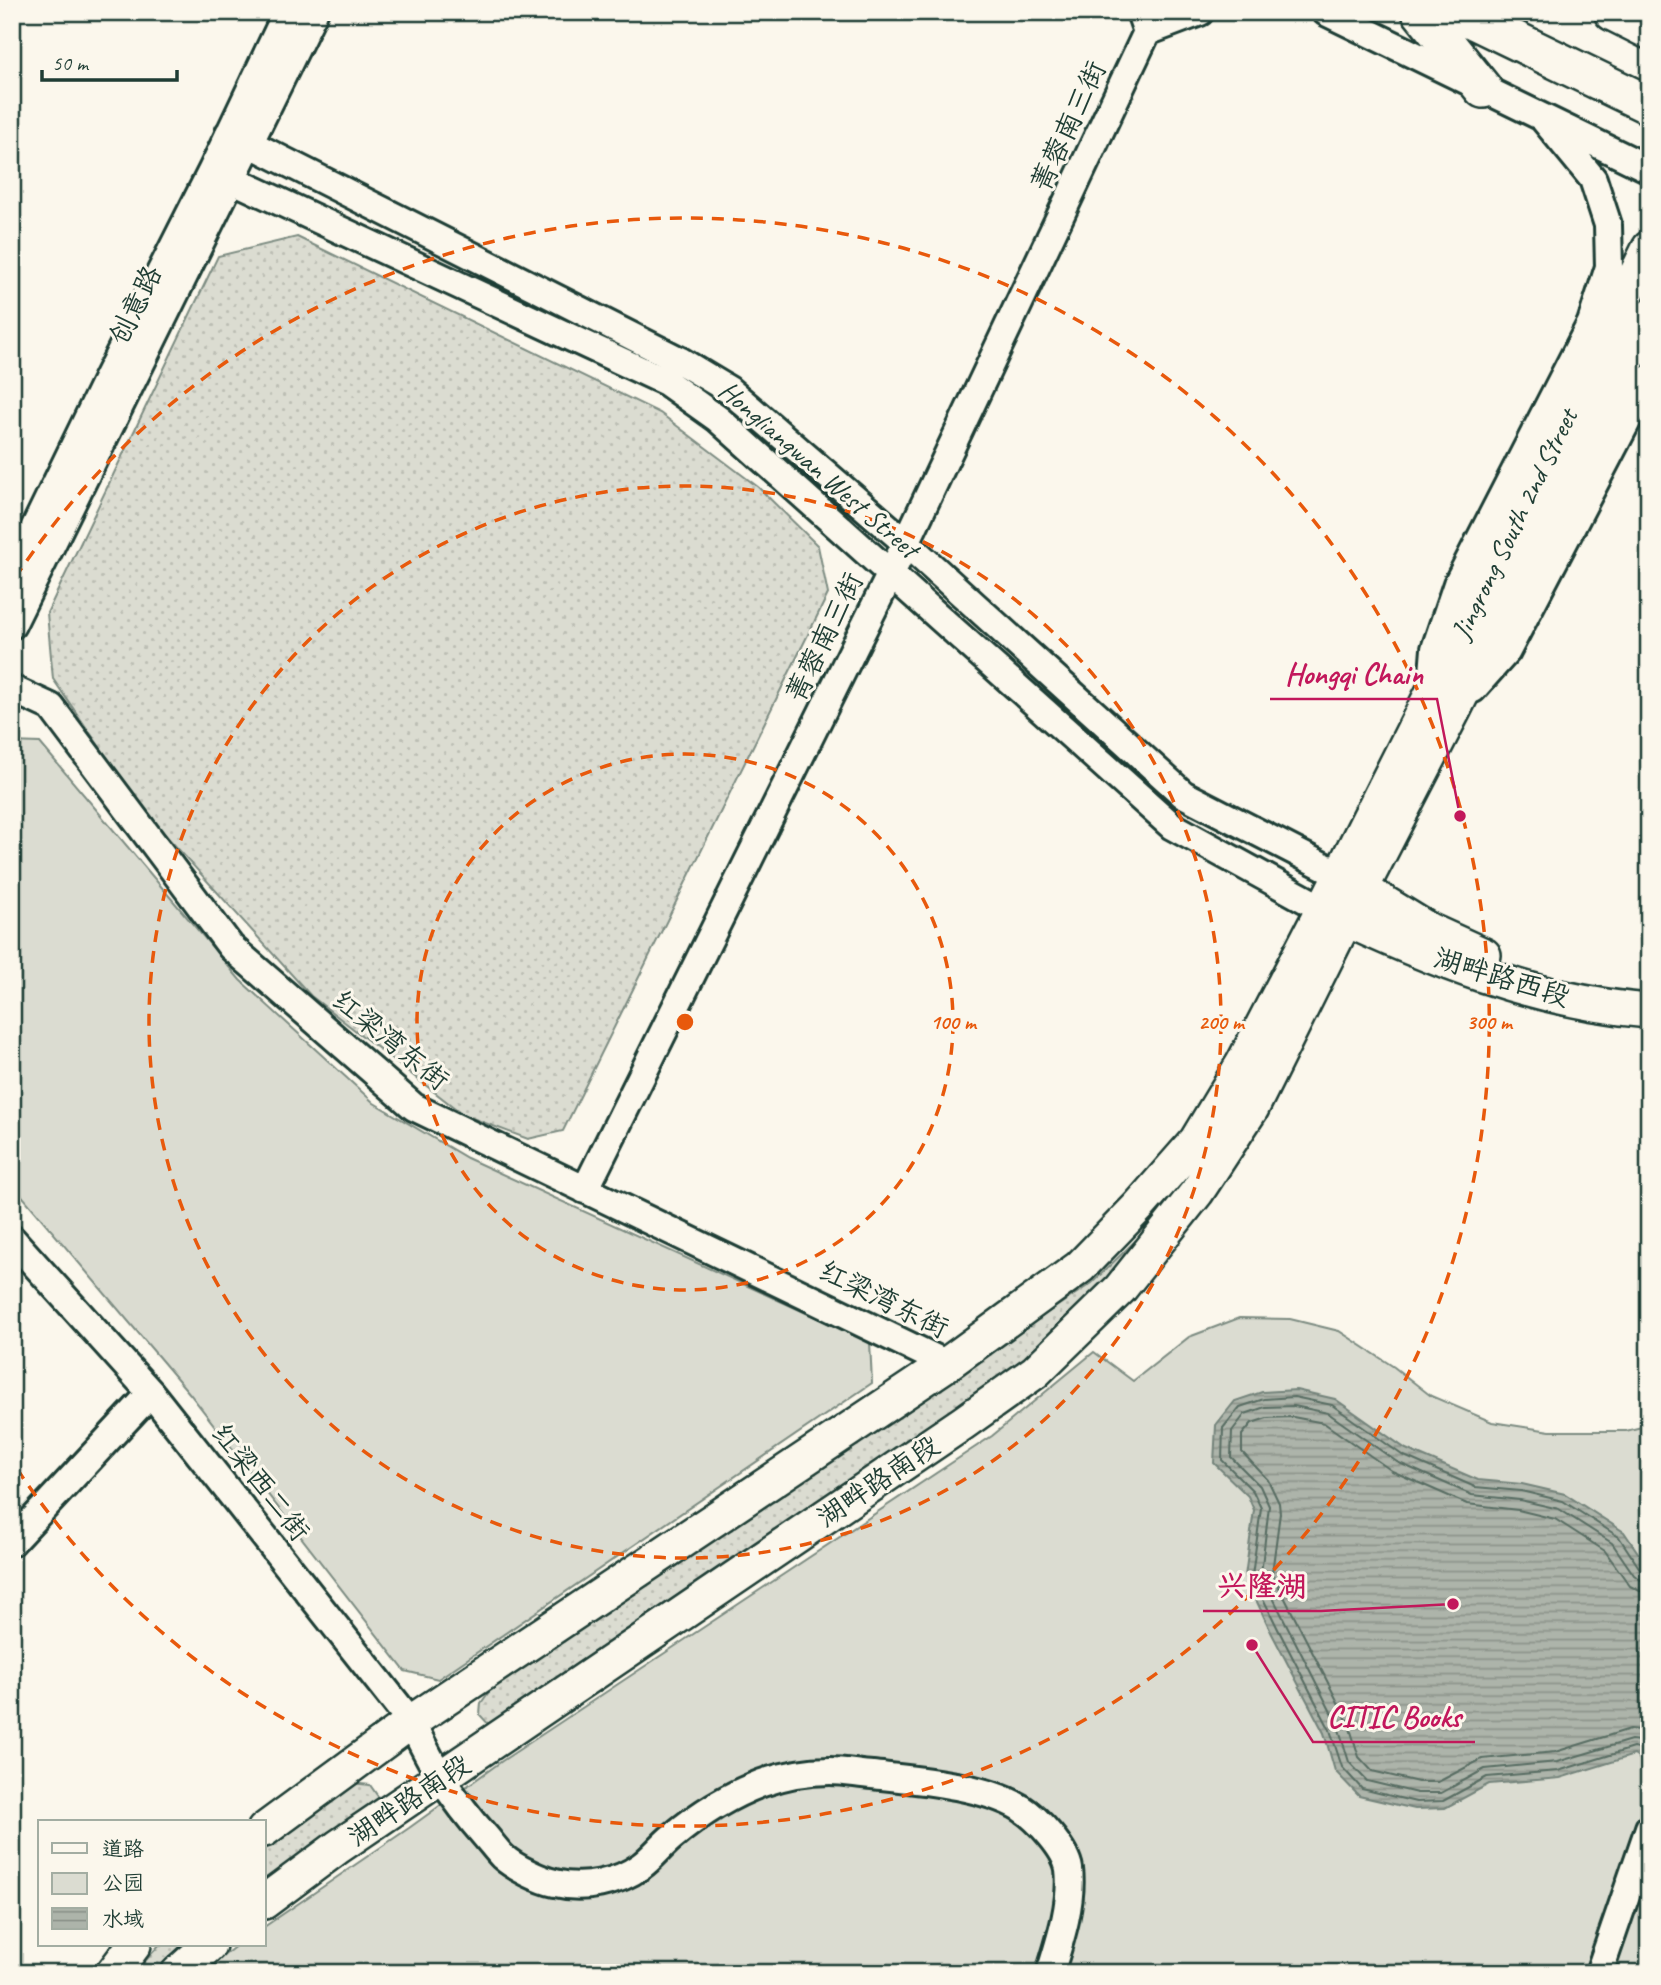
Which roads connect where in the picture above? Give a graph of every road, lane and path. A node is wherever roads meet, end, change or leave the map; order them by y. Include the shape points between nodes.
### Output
1 (288, 12) edge
2 (314, 12) edge
3 (1199, 12) edge
4 (1326, 12) edge
5 (1421, 12) edge
6 (1457, 12) edge
7 (1613, 12) edge
8 (1143, 22) edge
9 (1649, 30) edge
10 (1483, 89) junction
11 (1649, 105) edge
12 (1542, 117) junction
13 (240, 138) junction
14 (1642, 165) edge
15 (222, 175) junction
16 (1649, 248) edge
17 (1649, 317) edge
18 (1649, 379) edge
19 (906, 543) junction
20 (12, 574) edge
21 (890, 574) junction
22 (12, 625) edge
23 (12, 689) edge
24 (1443, 701) junction
25 (1350, 881) junction
26 (1334, 914) junction
27 (1649, 994) edge
28 (1649, 1011) edge
29 (585, 1190) junction
30 (12, 1239) edge
31 (947, 1364) junction
32 (151, 1393) junction
33 (12, 1542) edge
34 (411, 1722) junction
35 (442, 1778) junction
36 (1649, 1828) edge
37 (266, 1829) edge
38 (266, 1901) edge
39 (133, 1946) edge
40 (208, 1946) edge
41 (113, 1973) edge
42 (178, 1973) edge
43 (1050, 1973) edge
44 (1599, 1973) edge

1 - 13 street, 创意路
2 - 13 street, 创意路
3 - 8 street, 菁蓉南三街
4 - 10 street
5 - 10 highway
6 - 11 highway
7 - 9 highway
8 - 19 street, 菁蓉南三街
10 - 12 street
12 - 14 street
12 - 24 street via 1593,179 1608,225 1609,267 1591,323 1457,584 1435,649
13 - 15 street, 创意路
13 - 19 street, Hongliangwan West Street via 679,360 729,390
15 - 20 street, 创意路 via 108,376
15 - 21 street, Hongliangwan West Street via 666,382 718,419
15 - 22 street, 创意路
16 - 24 main road, Jingrong South 2nd Street
17 - 24 main road, Jingrong South 2nd Street
18 - 24 street via 1507,651
19 - 21 street, 菁蓉南三街
19 - 25 street, Hongliangwan West Street via 1183,794
21 - 26 street, Hongliangwan West Street via 1172,826
21 - 29 street, 菁蓉南三街
23 - 29 street, 红梁湾东街 via 51,707 232,947 414,1107
24 - 25 main road, Jingrong South 2nd Street
25 - 26 main road, 湖畔路南段
25 - 27 main road, 湖畔路西段 via 1429,930 1524,973
26 - 28 main road, 湖畔路西段 via 1413,950 1541,994
26 - 31 main road, 湖畔路南段 via 1196,1141 1080,1267
26 - 35 main road, 湖畔路南段 via 1252,1108 1198,1192 1120,1289 1035,1372
29 - 31 street, 红梁湾东街
30 - 32 street, 红梁西二街
31 - 34 main road, 湖畔路南段
32 - 33 street
32 - 34 street, 红梁西二街
34 - 35 street, 红梁西二街
34 - 37 main road, 湖畔路南段
35 - 38 main road, 湖畔路南段
35 - 43 street, 红梁西二街 via 504,1858 555,1883 581,1886 630,1873 698,1817 763,1783 796,1775 830,1771 897,1778 995,1797 1044,1826 1069,1867 1064,1927
36 - 44 street
39 - 41 main road
40 - 42 main road

